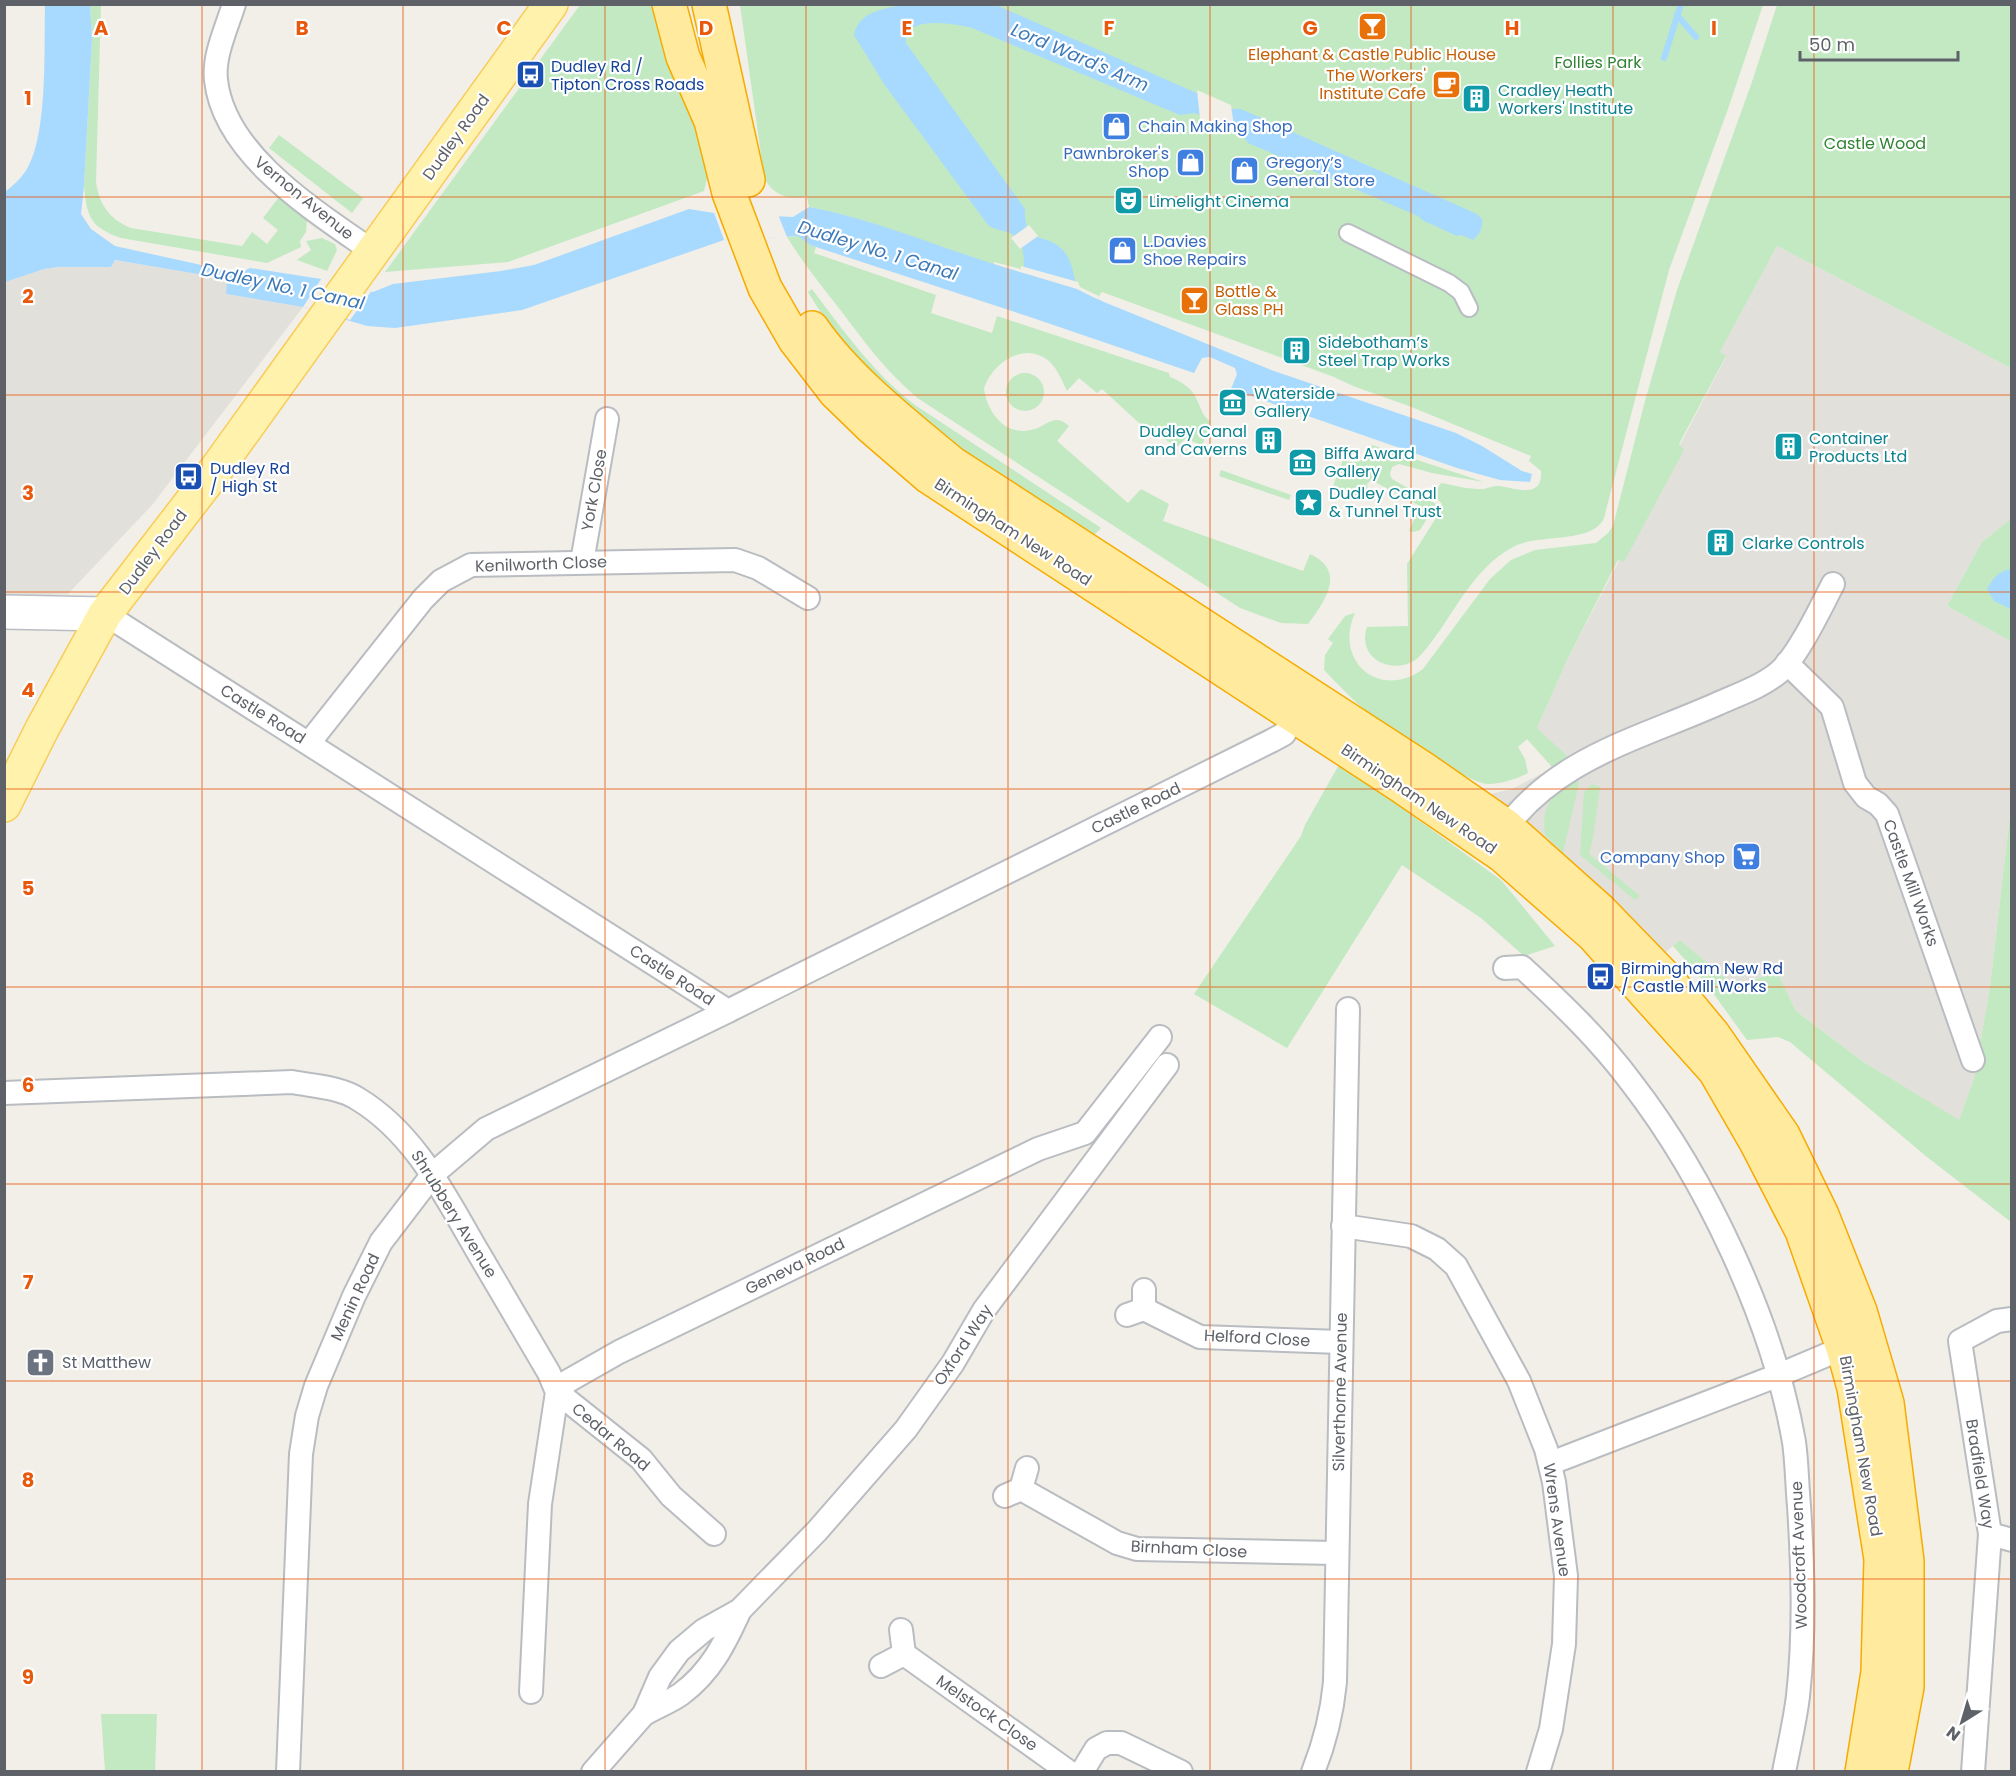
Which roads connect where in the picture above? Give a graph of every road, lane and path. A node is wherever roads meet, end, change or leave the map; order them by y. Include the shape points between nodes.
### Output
1 (234, 4) edge
2 (551, 4) edge
3 (669, 4) edge
4 (689, 4) edge
5 (709, 4) edge
6 (711, 121) junction
7 (740, 194) junction
8 (1348, 233) dead end
9 (757, 239) junction
10 (366, 260) junction
11 (1469, 308) dead end
12 (607, 418) dead end
13 (582, 562) junction
14 (1833, 584) dead end
15 (807, 598) dead end
16 (4, 612) edge
17 (105, 614) junction
18 (1787, 663) junction
19 (1295, 716) junction
20 (309, 743) junction
21 (4, 805) edge
22 (1499, 837) junction
23 (1505, 968) dead end
24 (1348, 1010) dead end
25 (728, 1011) junction
26 (1160, 1037) dead end
27 (1973, 1060) dead end
28 (1167, 1065) dead end
29 (4, 1093) edge
30 (433, 1174) junction
31 (1343, 1226) junction
32 (1138, 1305) dead end
33 (2012, 1319) edge
34 (1340, 1342) junction
35 (1856, 1344) junction
36 (1779, 1375) junction
37 (557, 1392) junction
38 (1551, 1463) junction
39 (1017, 1484) dead end
40 (714, 1534) dead end
41 (1990, 1534) junction
42 (2012, 1540) edge
43 (1336, 1554) junction
44 (741, 1610) junction
45 (901, 1630) dead end
46 (904, 1654) junction
47 (881, 1666) dead end
48 (531, 1692) dead end
49 (644, 1714) junction
50 (288, 1772) edge
51 (593, 1772) edge
52 (1069, 1772) edge
53 (1083, 1772) edge
54 (1181, 1772) edge
55 (1314, 1772) edge
56 (1538, 1772) edge
57 (1784, 1772) edge
58 (1862, 1772) edge
59 (1891, 1772) edge
60 (1973, 1772) edge

1 - 10 street, Vernon Avenue via 215,78 229,122 259,164 323,217
2 - 10 main road, Dudley Road
3 - 6 highway, Birmingham New Road via 683,57
4 - 6 highway
5 - 7 highway, Birmingham New Road
6 - 7 highway, Birmingham New Road
7 - 9 highway, Birmingham New Road
8 - 11 street via 1449,283 1461,292
9 - 19 highway, Birmingham New Road via 765,288 795,340 835,392 871,428 928,477
9 - 22 highway, Birmingham New Road via 824,345 952,463 1421,767
10 - 17 main road, Dudley Road via 212,475
12 - 13 street, York Close
13 - 15 street, Kenilworth Close via 735,560 758,568
13 - 20 street, Kenilworth Close via 471,565 441,581
14 - 18 street
16 - 17 main road
17 - 20 street, Castle Road
17 - 21 main road, Dudley Road
18 - 22 street via 1766,681 1571,768 1548,784
18 - 27 street, Castle Mill Works via 1832,707 1855,783 1887,814
19 - 22 highway, Birmingham New Road
19 - 25 street, Castle Road via 1284,734 1271,741
20 - 25 street, Castle Road
22 - 35 highway, Birmingham New Road via 1715,1071 1802,1231
23 - 36 street, Woodcroft Avenue via 1522,967 1573,1015 1631,1081 1666,1131 1705,1197 1744,1278
24 - 31 street, Silverthorne Avenue
25 - 30 street, Menin Road via 486,1129
26 - 37 street, Geneva Road via 1085,1133 1038,1149 619,1352 568,1381
28 - 44 street, Oxford Way via 984,1310 906,1429 817,1532
29 - 30 street, Shrubbery Avenue via 292,1082 335,1090 356,1097 376,1112 408,1142
30 - 37 street, Shrubbery Avenue
30 - 50 street, Menin Road via 381,1242 335,1338 307,1416 301,1455
31 - 34 street, Silverthorne Avenue
31 - 38 street, Wrens Avenue via 1411,1236 1437,1249 1456,1266 1519,1381
32 - 34 street, Helford Close via 1200,1337
33 - 41 street, Bradfield Way via 1997,1321 1960,1341
34 - 43 street, Silverthorne Avenue
35 - 36 street
35 - 58 highway, Birmingham New Road via 1854,1388 1881,1559 1878,1671
35 - 59 highway, Birmingham New Road via 1887,1403 1907,1561 1907,1687
36 - 38 street
36 - 57 street, Woodcroft Avenue via 1794,1444 1804,1603 1798,1696
37 - 40 street, Cedar Road via 641,1459 671,1496
37 - 48 street via 540,1504
38 - 56 street, Wrens Avenue via 1566,1575 1563,1644 1551,1729
39 - 43 street, Birnham Close via 1117,1543 1137,1549
41 - 42 street
41 - 60 street, Bradfield Way
43 - 55 street, Silverthorne Avenue via 1332,1714
44 - 49 street, Oxford Way via 723,1649 704,1674 681,1694
44 - 49 street, Oxford Way via 704,1630 679,1651 660,1677
45 - 46 street
46 - 47 street
46 - 52 street, Melstock Close
49 - 51 street, Oxford Way
53 - 54 street via 1096,1749 1107,1743 1121,1743

